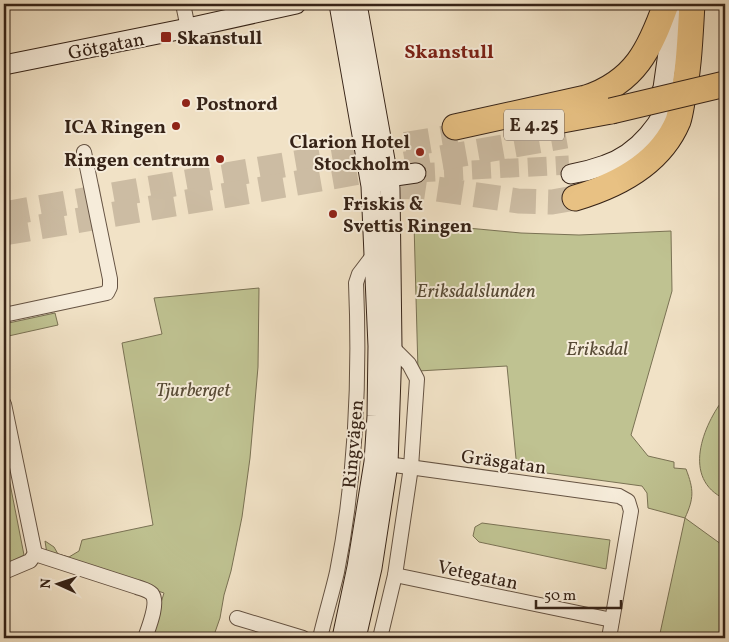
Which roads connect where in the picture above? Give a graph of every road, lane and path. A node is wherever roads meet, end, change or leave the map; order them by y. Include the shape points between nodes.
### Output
1 (243, 4) edge
2 (296, 4) edge
3 (339, 4) edge
4 (357, 4) edge
5 (666, 4) edge
6 (675, 4) edge
7 (686, 4) edge
8 (692, 4) edge
9 (186, 16) edge
10 (4, 52) edge
11 (4, 65) edge
12 (725, 84) edge
13 (725, 100) edge
14 (610, 109) junction
15 (456, 131) tunnel mouth
16 (566, 136) tunnel mouth
17 (84, 152) dead end
18 (417, 179) tunnel mouth
19 (389, 183) junction
20 (371, 186) junction
21 (575, 198) tunnel mouth
22 (375, 253) junction
23 (4, 315) edge
24 (392, 346) junction
25 (4, 404) edge
26 (7, 440) edge
27 (381, 463) junction
28 (412, 467) junction
29 (35, 554) junction
30 (4, 572) edge
31 (395, 575) junction
32 (237, 618) dead end
33 (612, 620) junction
34 (145, 638) edge
35 (303, 638) edge
36 (320, 638) edge
37 (342, 638) edge
38 (356, 638) edge
39 (380, 638) edge
40 (609, 638) edge

1 - 9 main road, Götgatan
2 - 9 main road, Götgatan
3 - 20 main road, Ringvägen
4 - 19 main road, Ringvägen
5 - 14 highway via 656,32
6 - 7 main road via 663,88 654,108 639,130 622,144 570,169 589,170 617,160 652,131 672,91
8 - 21 highway via 686,83 678,120 669,137 648,161 630,175
9 - 10 main road, Götgatan
9 - 11 main road, Götgatan
12 - 14 highway, E 4.25, bridge
13 - 14 highway, E 4.25
14 - 15 highway, E 4.25 via 554,122
14 - 16 highway, E 4.25
17 - 23 street via 110,287 100,296
18 - 19 main road
19 - 20 main road
19 - 24 main road, Ringvägen
20 - 22 main road, Ringvägen
22 - 27 main road, Ringvägen via 377,416
22 - 36 street, Ringvägen via 358,274 356,282 358,336 353,454 337,572
24 - 27 main road, Ringvägen
24 - 28 street via 409,364 416,378
25 - 26 street
26 - 29 street
27 - 28 street, Gräsgatan
27 - 37 main road, Ringvägen
27 - 38 main road, Ringvägen via 372,568
28 - 31 street
28 - 33 street, Gräsgatan via 619,496 628,501 631,511
29 - 30 street via 30,561
29 - 34 street via 151,594 154,611
31 - 33 street, Vetegatan
31 - 39 street
32 - 35 street
33 - 40 street

